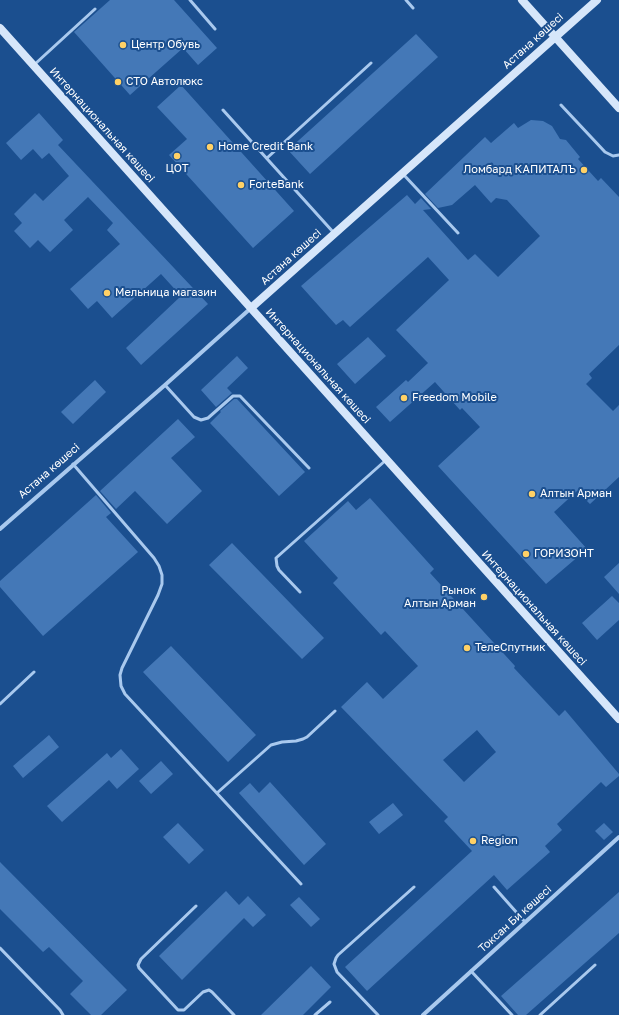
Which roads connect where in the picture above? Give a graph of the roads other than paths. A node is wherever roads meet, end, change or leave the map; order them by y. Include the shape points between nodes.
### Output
1 (190, 0) edge
2 (406, 0) edge
3 (522, 0) edge
4 (597, 0) edge
5 (413, 8) dead end
6 (95, 9) dead end
7 (0, 28) edge
8 (215, 29) dead end
9 (555, 37) junction
10 (372, 63) dead end
11 (33, 66) junction
12 (561, 105) dead end
13 (619, 108) edge
14 (223, 110) dead end
15 (619, 154) edge
16 (267, 158) junction
17 (402, 173) junction
18 (334, 233) junction
19 (458, 233) dead end
20 (251, 308) junction
21 (166, 385) junction
22 (386, 460) junction
23 (73, 464) junction
24 (309, 468) dead end
25 (0, 529) edge
26 (300, 592) dead end
27 (34, 672) dead end
28 (0, 704) edge
29 (335, 711) dead end
30 (619, 719) edge
31 (217, 793) junction
32 (619, 837) edge
33 (301, 884) dead end
34 (414, 887) dead end
35 (494, 888) dead end
36 (196, 906) dead end
37 (525, 922) junction
38 (0, 948) edge
39 (595, 965) dead end
40 (471, 971) junction
41 (330, 1002) dead end
42 (63, 1015) edge
43 (234, 1015) edge
44 (315, 1015) edge
45 (378, 1015) edge
46 (423, 1015) edge
47 (512, 1015) edge
48 (540, 1015) edge

1 - 8 lane
2 - 5 lane
3 - 9 main road
4 - 9 main road, Астана көшесі
6 - 11 lane
7 - 11 main road, Интернациональная көшесі
9 - 13 main road
9 - 17 main road, Астана көшесі
10 - 16 lane
11 - 20 main road, Интернациональная көшесі
12 - 15 lane via 605,152 611,155
14 - 16 lane
16 - 18 lane
17 - 18 main road, Астана көшесі
17 - 19 lane
18 - 20 main road, Астана көшесі
20 - 21 street, Астана көшесі
20 - 22 main road, Интернациональная көшесі
21 - 23 street, Астана көшесі
21 - 24 lane via 194,416 201,420 208,418 234,396 240,396
22 - 26 lane via 276,558 279,570
22 - 30 main road, Интернациональная көшесі
23 - 25 street, Астана көшесі
23 - 31 lane via 154,558 162,575 158,595 122,668 121,686 125,694
27 - 28 lane
29 - 31 lane via 308,737 271,745
31 - 33 lane
32 - 37 street, Токсан Би көшесі
34 - 45 lane via 338,955 334,964 337,972
35 - 37 lane
36 - 43 lane via 141,959 139,968 178,1010 184,1010 203,992 209,990
37 - 40 street, Токсан Би көшесі
38 - 42 lane
39 - 48 lane
40 - 46 street, Токсан Би көшесі
40 - 47 lane
41 - 44 lane

